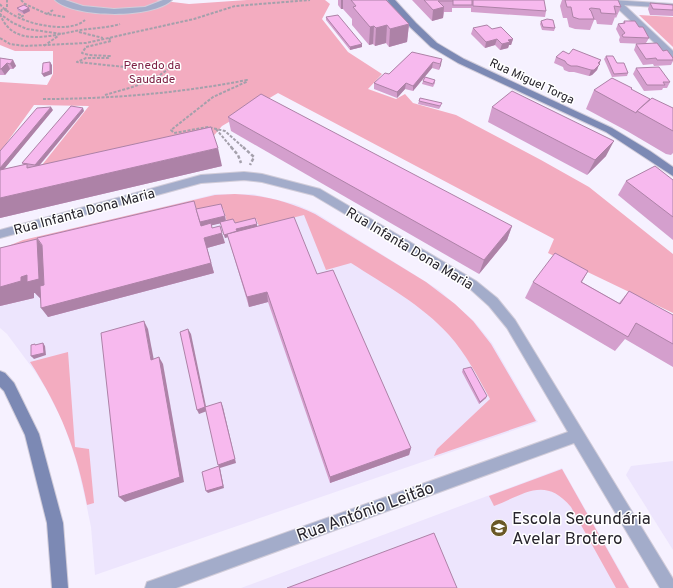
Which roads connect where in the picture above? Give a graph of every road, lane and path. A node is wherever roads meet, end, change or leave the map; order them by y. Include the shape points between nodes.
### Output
1 (7, 0) edge
2 (21, 0) edge
3 (59, 0) edge
4 (168, 0) edge
5 (310, 0) edge
6 (391, 0) edge
7 (574, 0) edge
8 (617, 3) junction
9 (0, 4) edge
10 (673, 6) edge
11 (2, 9) junction
12 (93, 10) junction
13 (138, 10) junction
14 (5, 11) junction
15 (0, 14) edge
16 (18, 14) edge
17 (48, 14) dead end
18 (19, 18) junction
19 (76, 32) junction
20 (63, 34) junction
21 (59, 35) junction
22 (0, 38) edge
23 (109, 38) junction
24 (104, 39) junction
25 (44, 46) junction
26 (673, 55) edge
27 (101, 97) junction
28 (43, 99) dead end
29 (215, 128) junction
30 (673, 172) edge
31 (244, 176) junction
32 (0, 234) edge
33 (0, 377) edge
34 (578, 435) junction
35 (60, 588) edge
36 (153, 588) edge
37 (669, 588) edge

1 - 14 path
2 - 17 path
3 - 12 street via 64,4
4 - 13 street
5 - 23 path via 235,6 194,19
6 - 30 main road, Rua Miguel Torga via 434,45 461,61 609,130
7 - 8 street
8 - 10 street
8 - 26 street
9 - 11 path
11 - 14 path
11 - 15 path
12 - 13 street
12 - 18 path via 82,24 77,26 61,27
13 - 19 path via 139,15 112,27
14 - 18 path
15 - 20 path via 22,28
15 - 21 path via 4,25 13,33 36,37
16 - 18 path via 22,16
19 - 20 path
19 - 24 path
20 - 21 path
21 - 25 path via 47,41
22 - 25 path via 10,44
23 - 24 path
23 - 27 path via 111,41 86,47 82,53 87,56 110,56 108,58 86,58 77,62 110,67 158,65 169,68 152,79
24 - 25 path
27 - 28 path
27 - 29 path via 160,93 247,80 213,97 171,130 174,133
29 - 31 path via 238,155
29 - 31 path via 225,131 254,157
31 - 32 street, Rua Infanta Dona Maria via 201,180
31 - 34 street, Rua Infanta Dona Maria via 316,192 472,284 493,302 511,324
33 - 35 main road via 9,387 32,434 55,523
34 - 36 street, Rua António Leitão
34 - 37 street, Rua Infanta Dona Maria

